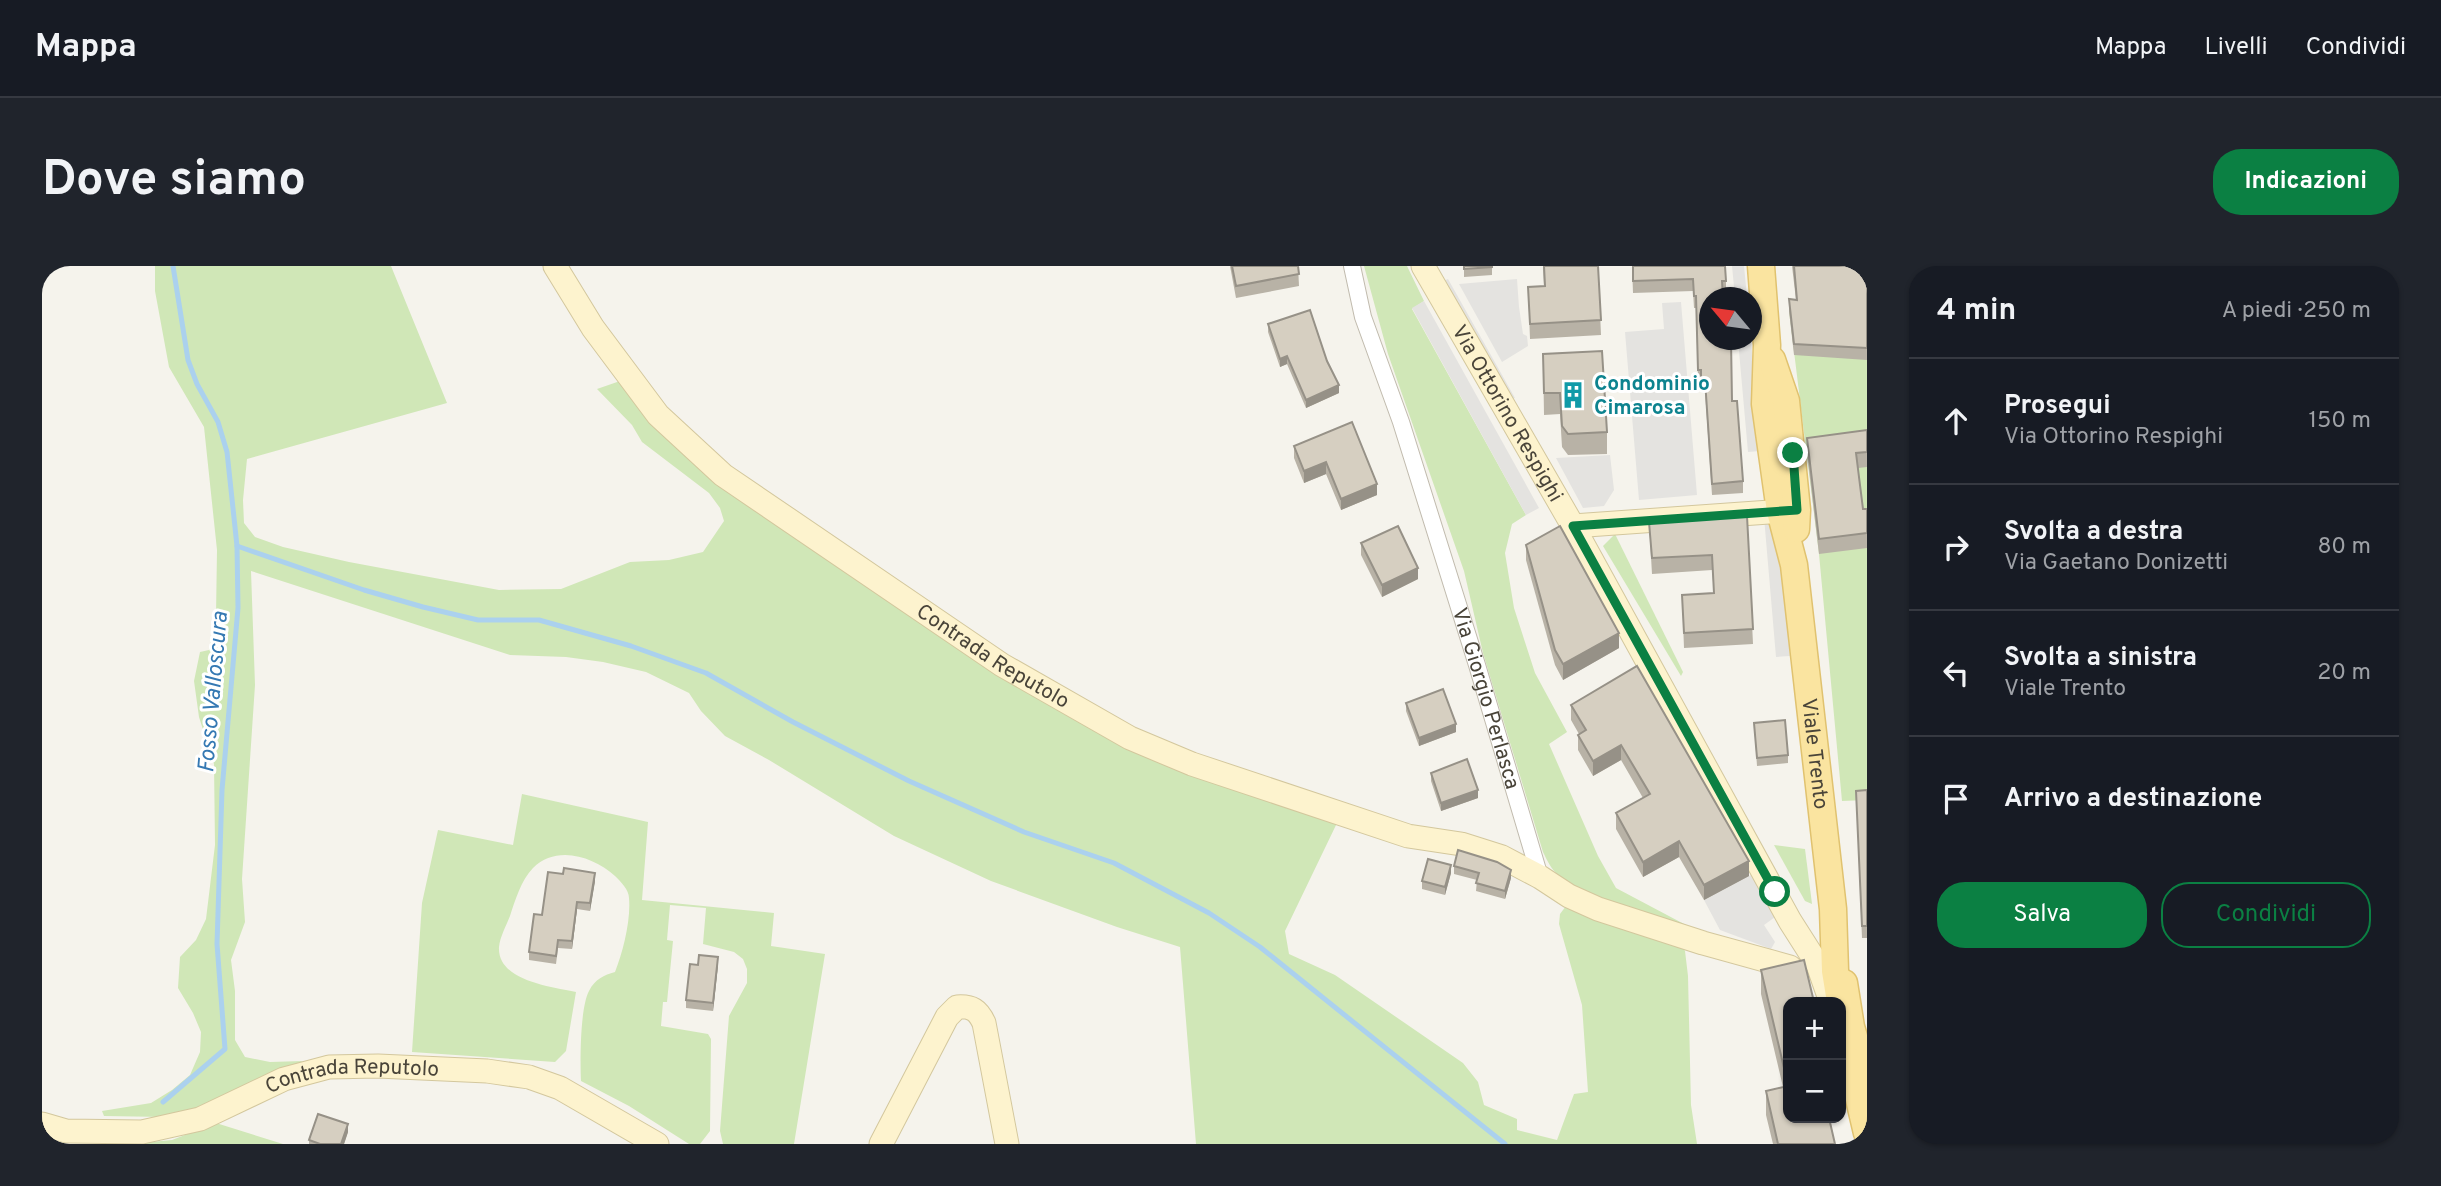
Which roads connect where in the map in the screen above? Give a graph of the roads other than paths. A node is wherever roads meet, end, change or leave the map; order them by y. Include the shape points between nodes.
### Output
1 (555, 266) edge
2 (1352, 266) edge
3 (1423, 266) edge
4 (1761, 266) edge
5 (1788, 510) junction
6 (1573, 526) junction
7 (1540, 877) junction
8 (1835, 941) junction
9 (1811, 952) junction
10 (1790, 967) junction
11 (1828, 997) edge
12 (1832, 997) edge
13 (1835, 997) edge
14 (1846, 1037) edge
15 (1846, 1056) edge
16 (1862, 1086) edge
17 (42, 1124) edge
18 (1867, 1133) edge
19 (657, 1144) edge
20 (881, 1144) edge
21 (1007, 1144) edge

1 - 7 street, Contrada Reputolo via 593,328 658,415 696,451 723,475 1002,665 1130,738 1192,764 1408,836 1461,844 1502,857
2 - 7 street, Via Giorgio Perlasca via 1363,317 1401,422
3 - 6 street, Via Ottorino Respighi
4 - 5 main road, Viale Trento via 1767,345 1786,401
5 - 6 street
5 - 8 main road, Viale Trento
6 - 9 street, Via Ottorino Respighi
7 - 10 street via 1598,909
8 - 13 main road, Viale Trento
8 - 16 main road, Viale Trento
9 - 10 street via 1804,963
9 - 12 street, Via Ottorino Respighi
10 - 11 street
14 - 16 main road, Viale Trento
15 - 16 street
16 - 18 main road, Viale Trento
17 - 19 street, Contrada Reputolo via 66,1131 142,1132 200,1119 284,1079 329,1068 378,1066 529,1077 560,1088
20 - 21 street via 947,1017 957,1007 969,1006 984,1023

